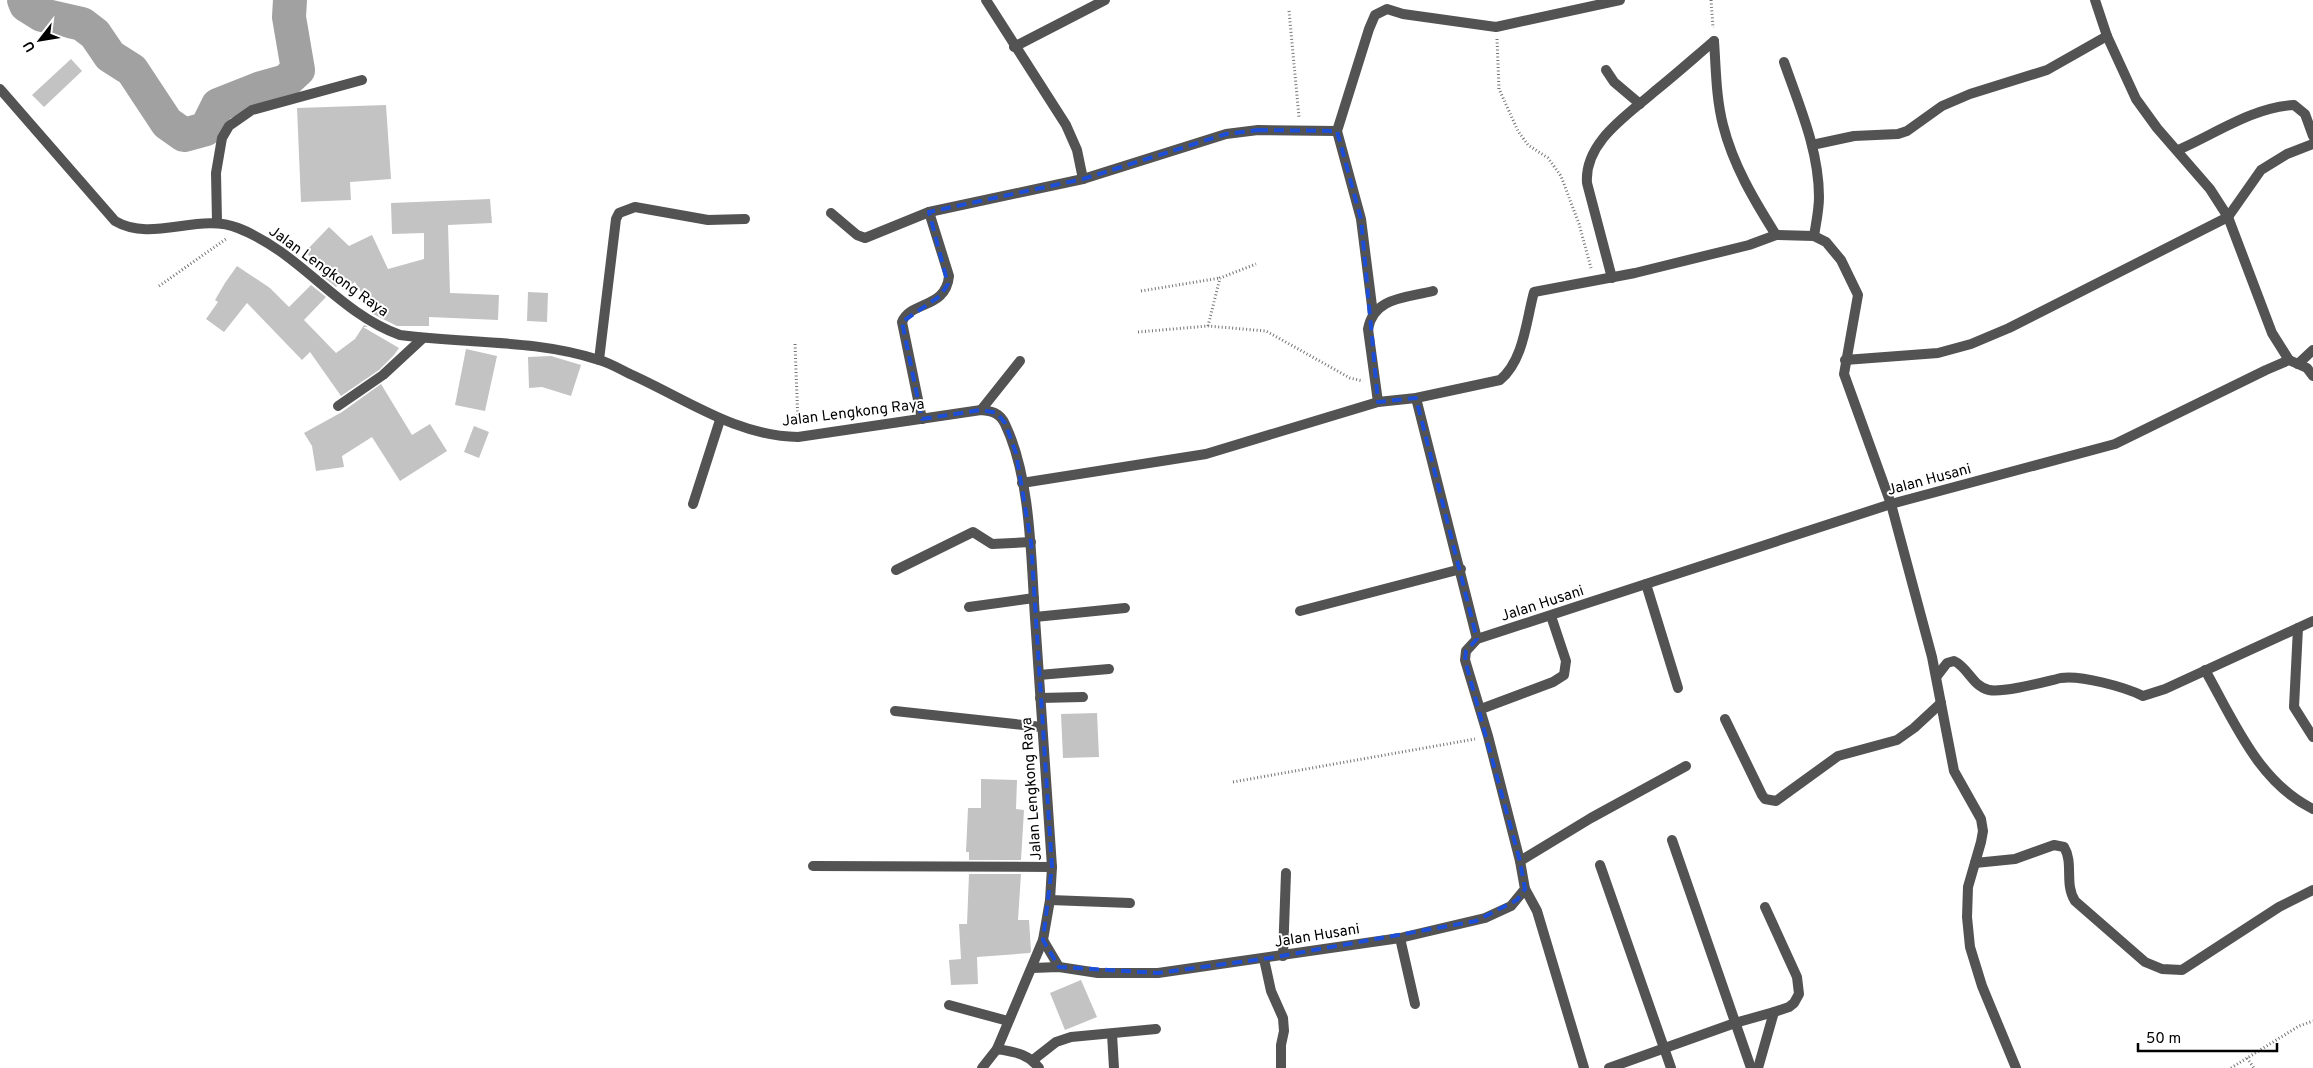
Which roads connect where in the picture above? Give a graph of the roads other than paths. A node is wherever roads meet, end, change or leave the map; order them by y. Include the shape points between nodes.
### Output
1 (986, 0) edge
2 (1105, 0) edge
3 (1620, 0) edge
4 (2095, 0) edge
5 (2107, 36) junction
6 (1014, 47) junction
7 (1784, 62) dead end
8 (1606, 70) dead end
9 (362, 80) dead end
10 (0, 89) edge
11 (1640, 104) junction
12 (1337, 131) junction
13 (2313, 136) edge
14 (2313, 144) edge
15 (1812, 145) junction
16 (2178, 150) junction
17 (1083, 180) junction
18 (929, 212) junction
19 (831, 213) dead end
20 (2228, 218) junction
21 (745, 219) dead end
22 (217, 222) junction
23 (1776, 235) junction
24 (1814, 236) junction
25 (1612, 278) junction
26 (1433, 291) dead end
27 (1373, 314) junction
28 (423, 338) junction
29 (2313, 350) edge
30 (599, 360) junction
31 (1845, 360) junction
32 (1020, 361) dead end
33 (2293, 362) junction
34 (2313, 376) edge
35 (1416, 398) junction
36 (1378, 402) junction
37 (338, 406) dead end
38 (981, 410) junction
39 (922, 419) junction
40 (720, 420) junction
41 (1022, 483) junction
42 (693, 504) dead end
43 (1890, 504) junction
44 (1031, 542) junction
45 (1461, 569) junction
46 (896, 570) dead end
47 (1646, 584) junction
48 (1034, 598) junction
49 (968, 608) dead end
50 (1125, 608) dead end
51 (1300, 611) dead end
52 (1551, 616) junction
53 (1035, 617) junction
54 (2313, 621) edge
55 (2298, 628) junction
56 (1477, 639) junction
57 (1109, 669) dead end
58 (2205, 670) junction
59 (1039, 675) junction
60 (1937, 676) junction
61 (1678, 688) dead end
62 (1083, 697) dead end
63 (1040, 698) junction
64 (1941, 703) junction
65 (1481, 709) junction
66 (895, 711) dead end
67 (1725, 719) dead end
68 (1042, 727) junction
69 (2313, 737) edge
70 (1686, 766) dead end
71 (2313, 808) edge
72 (1672, 840) dead end
73 (1520, 861) junction
74 (1975, 863) junction
75 (813, 866) dead end
76 (1600, 866) dead end
77 (1052, 867) junction
78 (1286, 873) dead end
79 (1525, 889) junction
80 (2313, 890) edge
81 (1050, 900) junction
82 (1130, 903) dead end
83 (1765, 907) dead end
84 (1400, 938) junction
85 (1043, 940) junction
86 (1283, 956) junction
87 (1264, 959) junction
88 (1059, 967) junction
89 (1032, 968) junction
90 (1415, 1004) dead end
91 (949, 1005) dead end
92 (1774, 1012) junction
93 (1008, 1021) junction
94 (1735, 1023) junction
95 (1156, 1029) dead end
96 (1112, 1034) junction
97 (997, 1049) junction
98 (1664, 1049) junction
99 (1036, 1064) edge
100 (982, 1068) edge
101 (1114, 1068) edge
102 (1281, 1068) edge
103 (1584, 1068) edge
104 (1609, 1068) edge
105 (1671, 1068) edge
106 (1751, 1068) edge
107 (1758, 1068) edge
108 (2016, 1068) edge

1 - 6 street
2 - 6 street
3 - 12 street via 1496,27 1387,9 1380,11 1369,29
4 - 5 street
5 - 15 street via 2047,70 1942,106 1907,131 1854,136
5 - 16 street via 2136,98 2157,128
6 - 17 street via 1066,125 1077,150
7 - 15 street
8 - 11 street via 1614,82
9 - 22 street via 252,110 229,126 222,138 216,173
10 - 22 street, Jalan Lengkong Raya via 115,220 127,228
11 - 23 street via 1714,41 1723,124 1731,151 1749,192
11 - 25 street via 1610,130 1598,146 1587,172 1587,183
12 - 17 street via 1258,130 1226,134
12 - 27 street via 1361,219
13 - 16 street via 2306,114 2294,105 2281,105 2242,119
14 - 20 street via 2287,154 2261,170
15 - 24 street via 1819,199
16 - 20 street via 2210,189
17 - 18 street
18 - 19 street via 865,238 858,236
18 - 39 street via 949,276 947,289 902,322
20 - 31 street via 2062,303 1970,344 1938,353
20 - 33 street via 2272,333
21 - 30 street via 708,220 635,207 619,213
22 - 28 street, Jalan Lengkong Raya via 240,229 296,262 365,319 382,329
23 - 24 street
23 - 25 street via 1749,245
24 - 31 street via 1833,249 1852,278 1858,294
25 - 35 street via 1534,292 1516,361 1509,372 1500,380
26 - 27 street via 1384,304
27 - 36 street via 1368,329
28 - 30 street, Jalan Lengkong Raya via 542,347
28 - 37 street via 383,376
29 - 33 street, Jalan Husani
30 - 40 street, Jalan Lengkong Raya
31 - 43 street via 1844,374
32 - 38 street
33 - 34 street via 2307,368
33 - 43 street, Jalan Husani via 2266,370 2115,444
35 - 36 street
35 - 45 street
36 - 41 street via 1206,454
38 - 39 street, Jalan Lengkong Raya
38 - 41 street, Jalan Lengkong Raya via 997,413 1005,423
39 - 40 street, Jalan Lengkong Raya via 798,437 752,432
40 - 42 street
41 - 44 street, Jalan Lengkong Raya
43 - 47 street, Jalan Husani
43 - 60 street
44 - 46 street via 992,544 973,532
44 - 48 street, Jalan Lengkong Raya
45 - 51 street
45 - 56 street
47 - 52 street, Jalan Husani
47 - 61 street
48 - 49 street
48 - 53 street, Jalan Lengkong Raya
50 - 53 street
52 - 56 street, Jalan Husani
52 - 65 street via 1566,661 1564,675
53 - 59 street, Jalan Lengkong Raya
54 - 55 street
55 - 58 street
55 - 69 street via 2294,707
56 - 65 street via 1465,655
57 - 59 street
58 - 60 street via 2143,696 2124,687 2064,678 1989,690 1980,686 1954,661 1947,663
58 - 71 street via 2260,766 2294,799
59 - 63 street, Jalan Lengkong Raya
60 - 64 street
62 - 63 street
63 - 68 street, Jalan Lengkong Raya
64 - 67 street via 1897,740 1838,756 1776,801 1762,795
64 - 74 street via 1954,771 1981,819 1983,831
65 - 73 street
66 - 68 street
68 - 77 street, Jalan Lengkong Raya
70 - 73 street
72 - 94 street
73 - 79 street
74 - 80 street via 2015,859 2054,845 2064,847 2068,853 2069,890 2075,901 2145,962 2162,969 2182,970 2279,907
74 - 108 street via 1968,887 1970,947 1982,986
75 - 77 street
76 - 98 street
77 - 81 street, Jalan Lengkong Raya
78 - 86 street
79 - 84 street, Jalan Husani via 1511,906 1485,918
79 - 103 street via 1537,911
81 - 82 street
81 - 85 street, Jalan Lengkong Raya
83 - 92 street via 1797,977 1799,989 1794,1003
84 - 86 street, Jalan Husani
84 - 90 street
85 - 88 street
85 - 89 street, Jalan Lengkong Raya
86 - 87 street, Jalan Husani
87 - 88 street, Jalan Husani via 1158,973 1098,973
87 - 102 street via 1283,1018
88 - 89 street, Jalan Husani
89 - 93 street, Jalan Lengkong Raya
91 - 93 street
92 - 94 street
92 - 107 street
93 - 97 street, Jalan Lengkong Raya
94 - 98 street
94 - 106 street
95 - 96 street
96 - 99 street via 1063,1039 1056,1042
96 - 101 street
97 - 99 street via 1024,1055
97 - 100 street, Jalan Lengkong Raya
98 - 104 street
98 - 105 street

